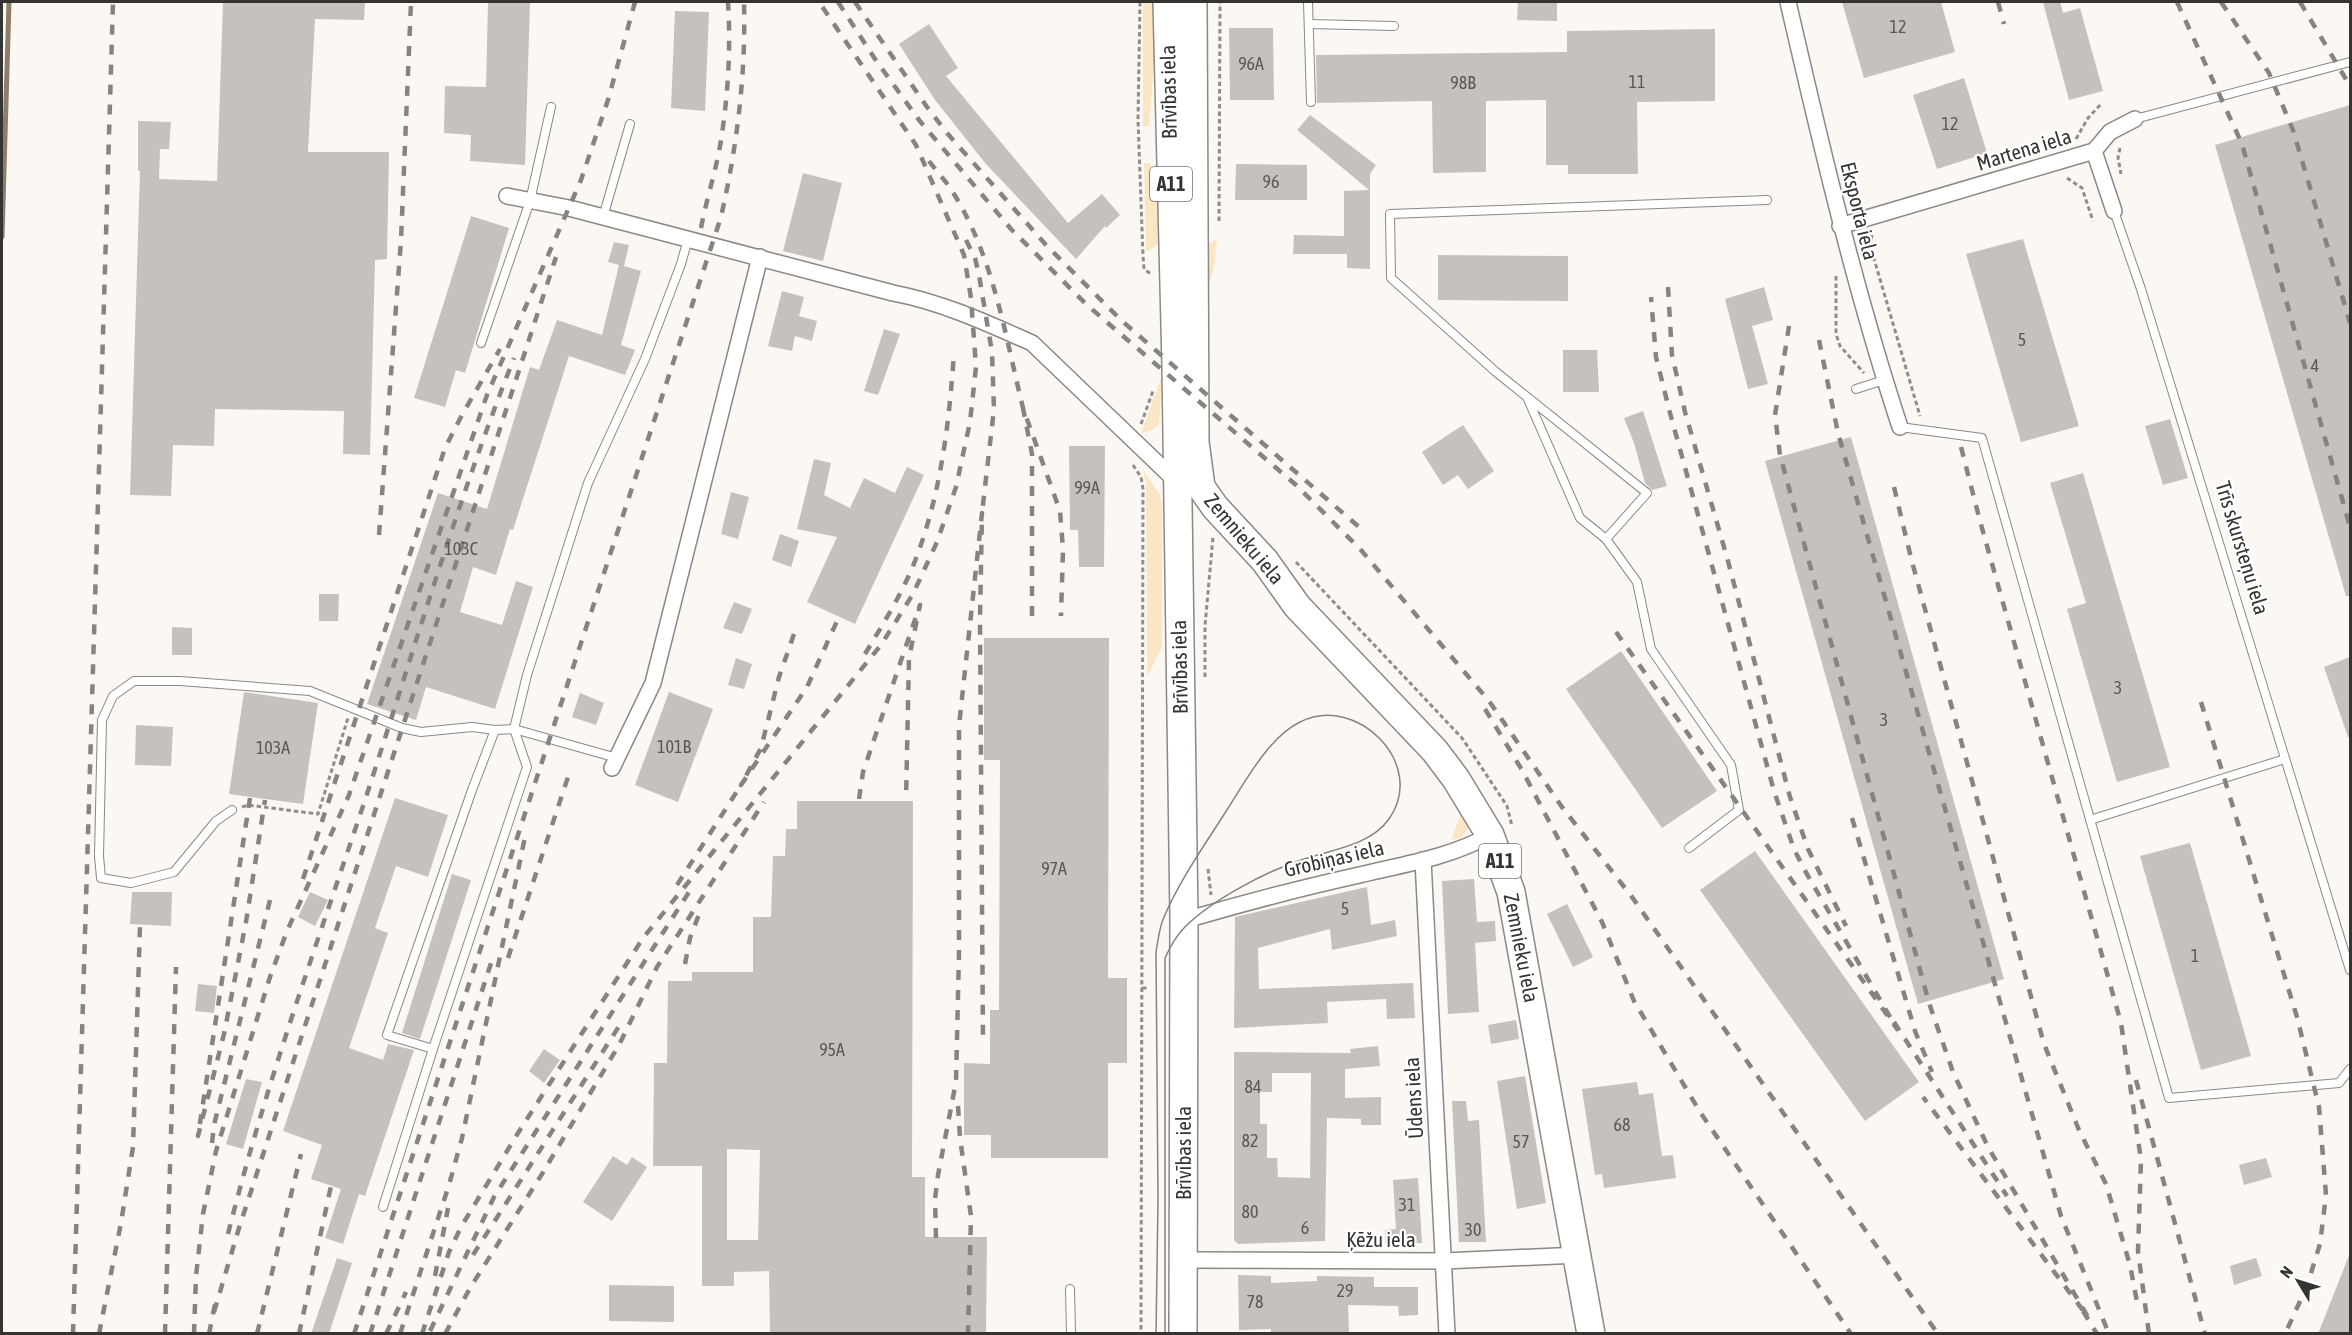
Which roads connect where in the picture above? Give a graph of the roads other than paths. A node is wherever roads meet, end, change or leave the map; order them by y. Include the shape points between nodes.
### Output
1 (1167, 2) edge
2 (1193, 2) edge
3 (1308, 2) edge
4 (1788, 2) edge
5 (1309, 24) junction
6 (1394, 26) dead end
7 (2350, 62) edge
8 (1311, 102) dead end
9 (551, 106) dead end
10 (2135, 119) joint
11 (630, 124) dead end
12 (2094, 151) junction
13 (507, 196) dead end
14 (1767, 200) dead end
15 (530, 201) junction
16 (2114, 210) joint
17 (603, 217) junction
18 (1840, 226) junction
19 (688, 239) junction
20 (760, 257) junction
21 (481, 343) dead end
22 (1884, 380) junction
23 (1856, 389) dead end
24 (1527, 397) junction
25 (1900, 427) joint
26 (1189, 484) junction
27 (1606, 539) junction
28 (1297, 606) junction
29 (514, 729) junction
30 (495, 730) junction
31 (2285, 759) junction
32 (615, 763) joint
33 (232, 810) road end
34 (2090, 820) junction
35 (1502, 835) junction
36 (1689, 848) dead end
37 (1423, 860) junction
38 (1184, 918) junction
39 (2349, 958) edge
40 (2350, 970) edge
41 (433, 1049) junction
42 (2350, 1069) edge
43 (383, 1208) dead end
44 (1579, 1255) junction
45 (1184, 1260) junction
46 (1444, 1261) junction
47 (1070, 1289) dead end
48 (1071, 1334) edge
49 (1183, 1334) edge
50 (1447, 1334) edge
51 (1591, 1334) edge

1 - 26 highway, Brīvības iela / A11
2 - 26 highway, Brīvības iela / A11 via 1195,442
3 - 5 lane
4 - 18 street, Eksporta iela
5 - 6 lane
5 - 8 lane
7 - 10 lane, Martena iela
9 - 15 lane
10 - 12 street, Martena iela via 2110,132
11 - 17 lane
12 - 16 street, Trīs skursteņu iela
12 - 18 street, Martena iela
13 - 15 street
14 - 24 lane via 1390,214 1390,278
15 - 17 street
15 - 21 lane
16 - 31 lane, Trīs skursteņu iela
17 - 19 street
18 - 22 street, Eksporta iela
19 - 20 street
19 - 29 lane via 645,359 588,483 527,675
20 - 26 street via 925,299 1032,344
20 - 32 street via 653,683
22 - 23 lane
22 - 25 street, Eksporta iela
24 - 27 lane via 1580,518
24 - 27 lane via 1647,494
25 - 34 lane via 1982,438
26 - 28 highway, Zemnieku iela / A11 via 1264,561
26 - 28 highway via 1213,532 1272,590
26 - 38 highway, Brīvības iela / A11
27 - 36 lane via 1637,582 1651,649 1731,765 1739,810
28 - 35 highway, Zemnieku iela / A11 via 1435,751
29 - 30 lane
29 - 32 lane
29 - 41 lane via 527,767
30 - 33 lane via 472,727 421,732 402,728 310,691 134,681 113,696 102,720 102,878 131,883 174,873 216,821
30 - 41 lane via 387,1035
31 - 34 lane
31 - 39 lane, Trīs skursteņu iela
34 - 42 lane via 2169,1098 2339,1083
35 - 37 street, Grobiņas iela
35 - 44 highway, Zemnieku iela / A11
37 - 38 street, Grobiņas iela
37 - 46 street, Ūdens iela
38 - 45 highway, Brīvības iela / A11
39 - 40 lane, Trīs skursteņu iela
41 - 43 lane
44 - 46 street, Ķēžu iela
44 - 51 highway, Zemnieku iela / A11
45 - 46 street, Ķēžu iela
45 - 49 highway, Brīvības iela / A11
46 - 50 street, Ūdens iela
47 - 48 lane

